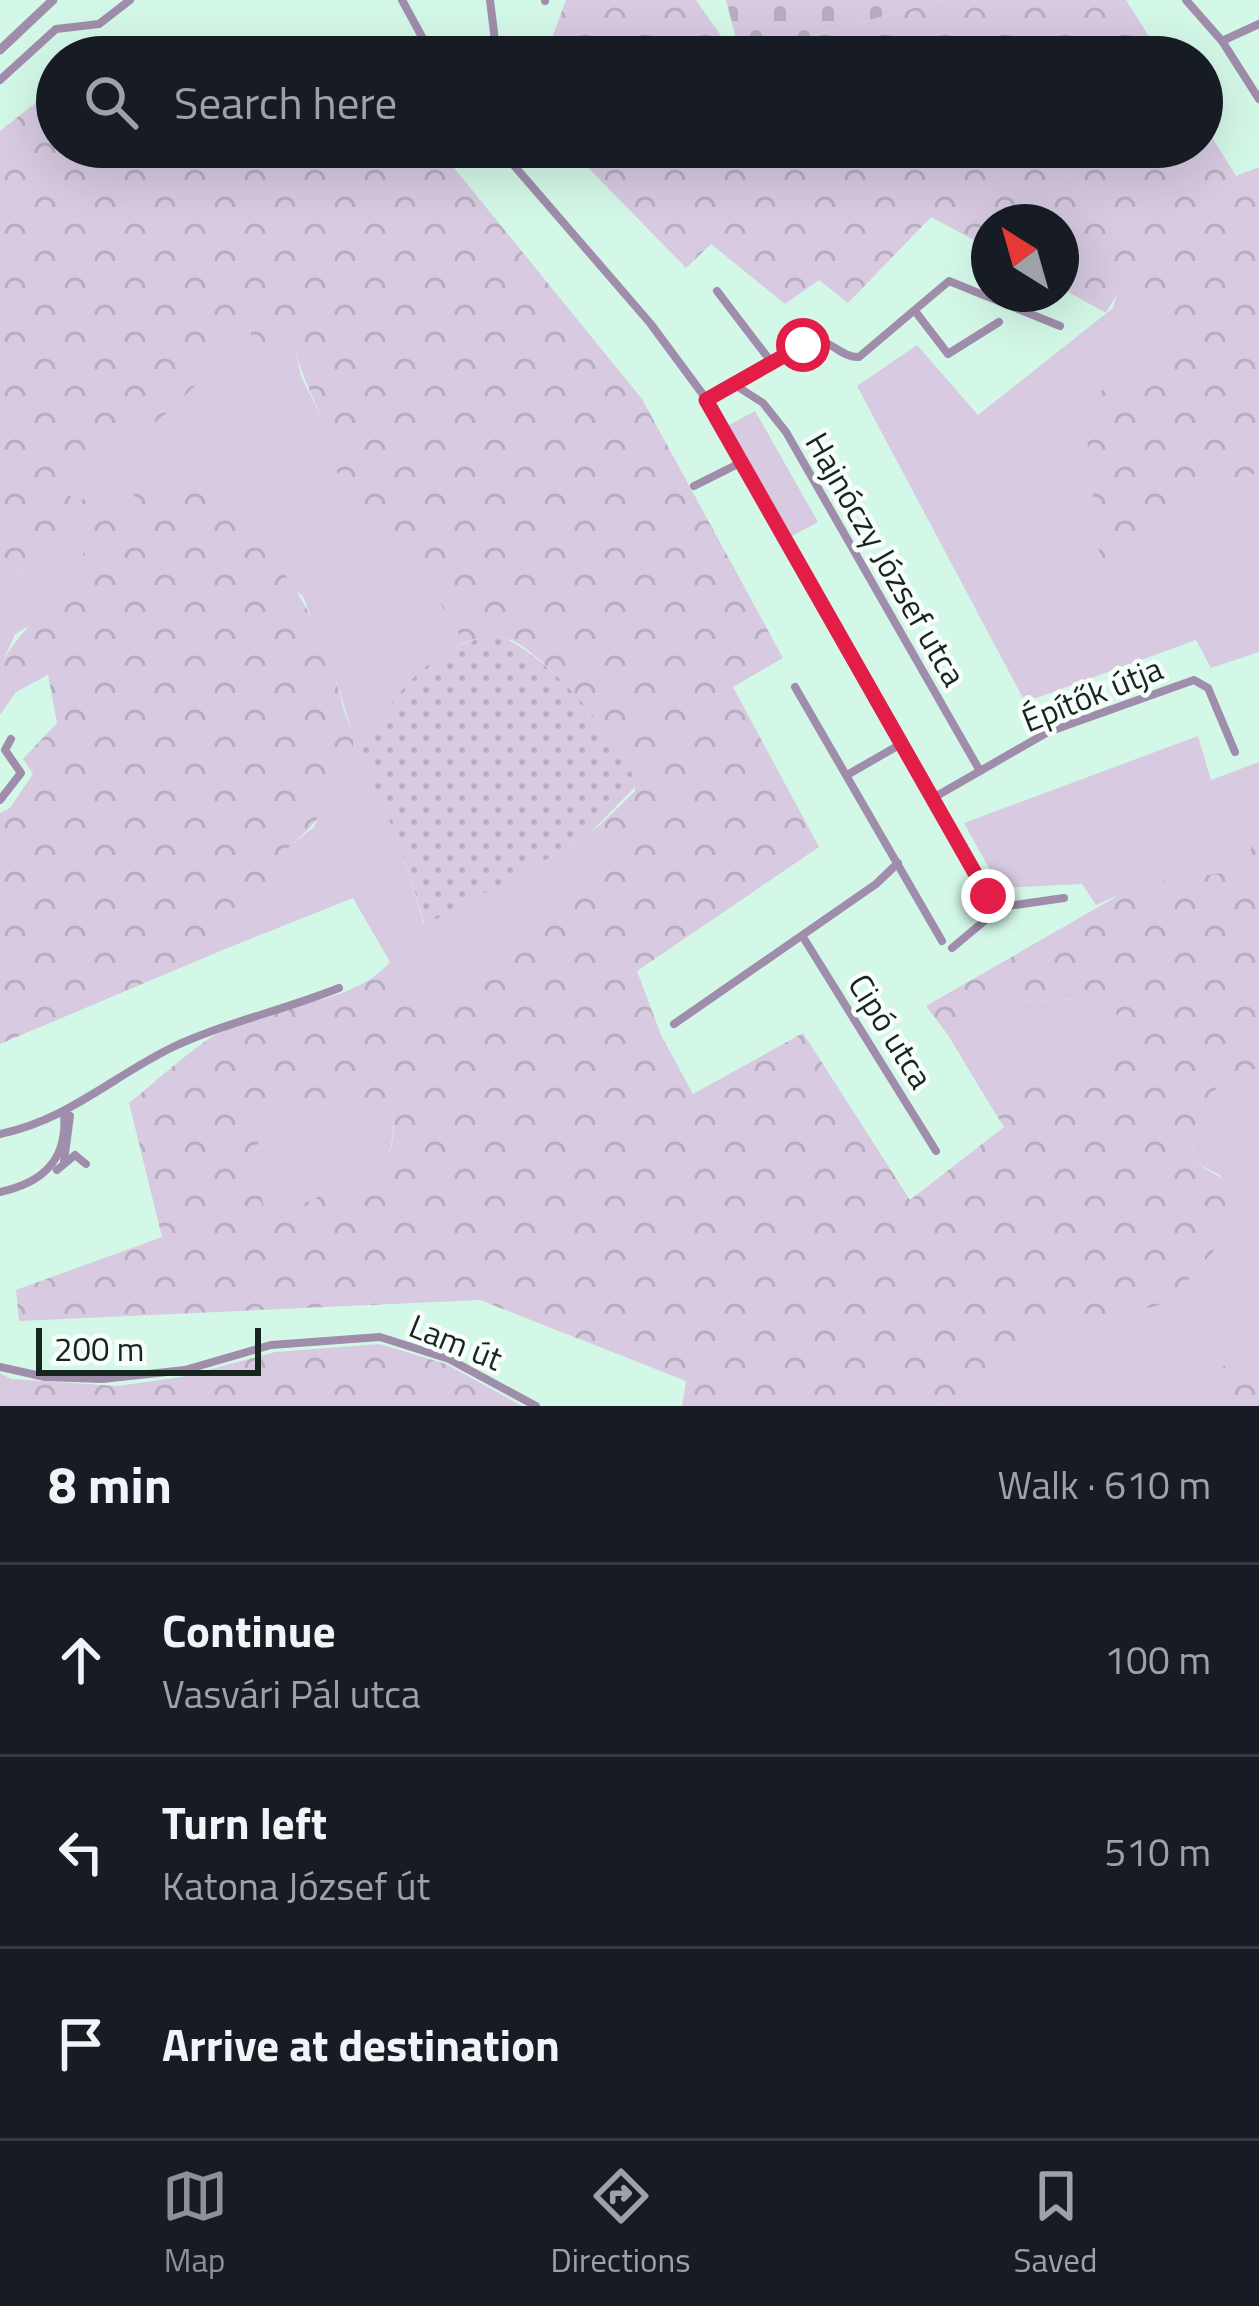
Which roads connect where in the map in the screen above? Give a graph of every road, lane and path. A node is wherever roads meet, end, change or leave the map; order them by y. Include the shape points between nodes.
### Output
1 (53, 0) edge
2 (130, 0) edge
3 (402, 0) edge
4 (490, 0) edge
5 (1186, 0) edge
6 (1259, 24) edge
7 (48, 36) edge
8 (422, 36) edge
9 (494, 36) edge
10 (1218, 36) edge
11 (1223, 41) edge
12 (1223, 43) edge
13 (36, 47) edge
14 (0, 50) edge
15 (0, 80) edge
16 (1259, 99) edge
17 (516, 168) edge
18 (717, 291) dead end
19 (915, 311) junction
20 (999, 322) dead end
21 (1060, 326) dead end
22 (772, 363) junction
23 (734, 385) junction
24 (706, 400) junction
25 (742, 462) junction
26 (694, 486) dead end
27 (795, 687) dead end
28 (11, 739) dead end
29 (901, 744) junction
30 (1234, 752) dead end
31 (980, 771) junction
32 (848, 775) junction
33 (933, 798) junction
34 (0, 800) edge
35 (898, 863) junction
36 (1064, 898) dead end
37 (1001, 907) junction
38 (803, 937) junction
39 (942, 941) dead end
40 (952, 948) dead end
41 (339, 988) dead end
42 (674, 1024) dead end
43 (66, 1112) junction
44 (0, 1134) edge
45 (936, 1151) dead end
46 (64, 1161) junction
47 (86, 1164) dead end
48 (57, 1170) dead end
49 (0, 1192) edge
50 (0, 1367) edge
51 (536, 1406) edge

1 - 14 street
2 - 7 street via 100,24
3 - 8 street
4 - 9 street
5 - 10 street
6 - 11 street
12 - 16 street
13 - 15 street
17 - 24 street
18 - 22 street
19 - 20 street via 948,354
19 - 21 street via 952,281
19 - 22 street via 859,357 817,340
22 - 23 street
23 - 24 street
23 - 31 street, Hajnóczy József utca via 763,403 786,432
24 - 25 street
25 - 26 street
25 - 29 street
27 - 32 street
28 - 34 street via 5,750 21,773
29 - 32 street
29 - 33 street
30 - 31 street, Építők útja via 1198,680 1048,732
31 - 33 street, Építők útja
32 - 35 street
33 - 37 street
35 - 38 street
35 - 39 street
36 - 37 street
37 - 40 street
38 - 42 street
38 - 45 street, Cipó utca
41 - 43 street via 171,1048
43 - 44 street
43 - 46 street
43 - 49 street via 50,1170
46 - 47 street via 79,1155
46 - 48 street
50 - 51 street, Lam út via 102,1379 185,1370 271,1345 380,1337 449,1358

